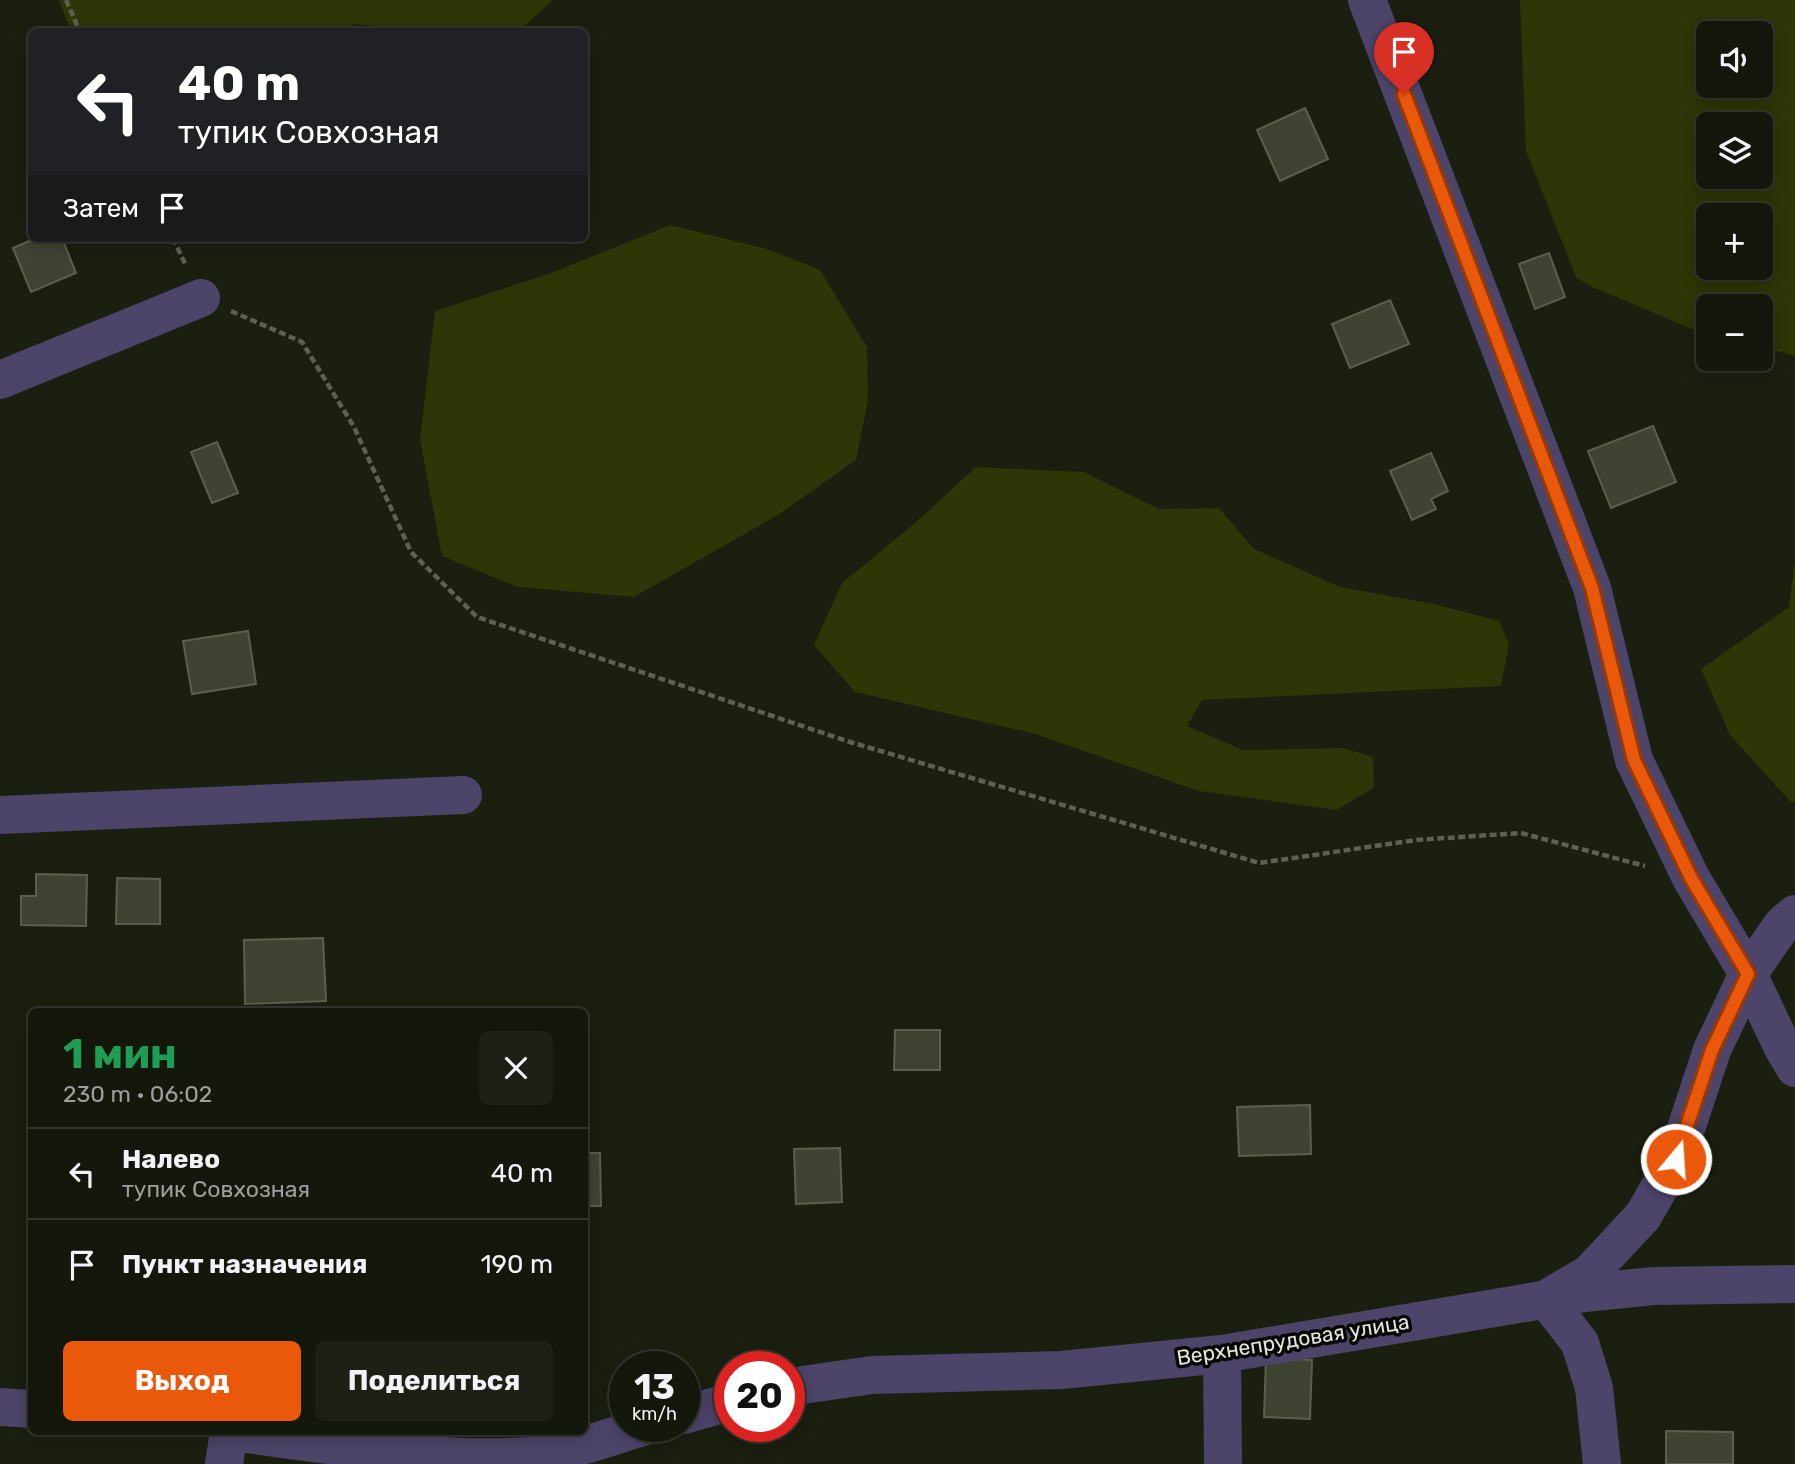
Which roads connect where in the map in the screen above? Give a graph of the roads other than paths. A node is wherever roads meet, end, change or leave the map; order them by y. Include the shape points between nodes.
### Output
1 (1367, 0) edge
2 (201, 298) road end
3 (0, 380) edge
4 (463, 795) dead end
5 (0, 816) edge
6 (1795, 914) edge
7 (1748, 974) junction
8 (1795, 1068) edge
9 (1795, 1284) edge
10 (1546, 1298) junction
11 (1222, 1354) junction
12 (805, 1385) edge
13 (0, 1407) edge
14 (28, 1409) edge
15 (229, 1435) edge
16 (253, 1435) edge
17 (609, 1439) edge
18 (547, 1460) edge
19 (224, 1464) edge
20 (1223, 1464) edge
21 (1602, 1464) edge

1 - 7 street via 1592,588 1634,760 1691,878
2 - 3 street
4 - 5 street
6 - 7 street
7 - 8 street
7 - 10 street via 1712,1050 1676,1159 1643,1216 1590,1273
9 - 10 street, Верхнепрудовая улица via 1653,1286
10 - 11 street, Верхнепрудовая улица
10 - 21 street via 1580,1343 1594,1388
11 - 12 street, Верхнепрудовая улица via 1061,1370 872,1375
11 - 20 street
13 - 14 street
15 - 19 street
16 - 18 street via 397,1454
17 - 18 street

